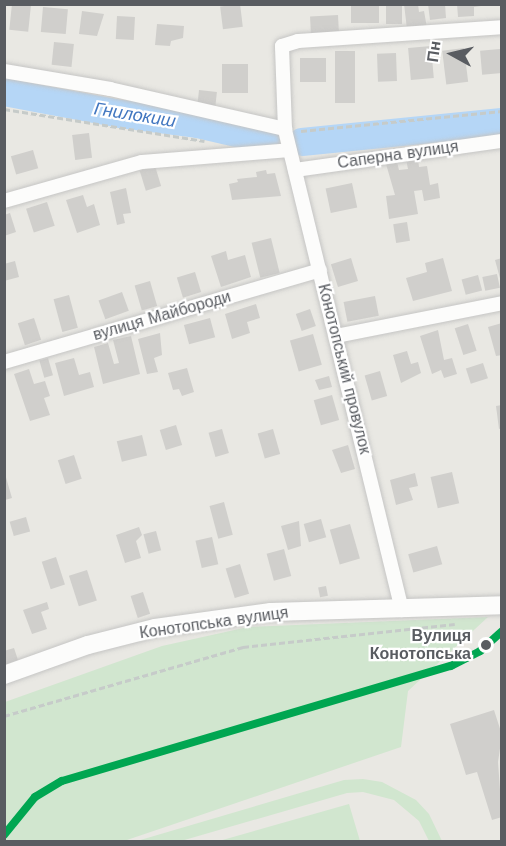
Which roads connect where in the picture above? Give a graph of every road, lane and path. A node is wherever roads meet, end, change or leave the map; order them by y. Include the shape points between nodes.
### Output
1 (501, 27) edge
2 (4, 71) edge
3 (4, 110) edge
4 (501, 111) edge
5 (285, 129) junction
6 (501, 141) edge
7 (214, 143) dead end
8 (290, 150) junction
9 (295, 170) junction
10 (4, 201) edge
11 (320, 270) junction
12 (501, 303) edge
13 (336, 336) junction
14 (4, 362) edge
15 (501, 605) edge
16 (476, 606) junction
17 (402, 610) junction
18 (4, 675) edge
19 (4, 716) edge

1 - 5 street, Конотопський провулок via 298,41 282,46
2 - 5 street via 110,89
3 - 7 path
4 - 5 path via 314,132
5 - 8 street, Конотопський провулок
6 - 9 street, Саперна вулиця
8 - 9 street, Конотопський провулок
8 - 10 street via 142,162
9 - 11 street, Конотопський провулок
11 - 13 street, Конотопський провулок
11 - 14 street, вулиця Майбороди
12 - 13 street
13 - 17 street, Конотопський провулок
15 - 16 street, Конотопська вулиця
16 - 17 street, Конотопська вулиця
16 - 19 path via 465,620 451,625 243,646
17 - 18 street, Конотопська вулиця via 271,612 155,628 88,645

